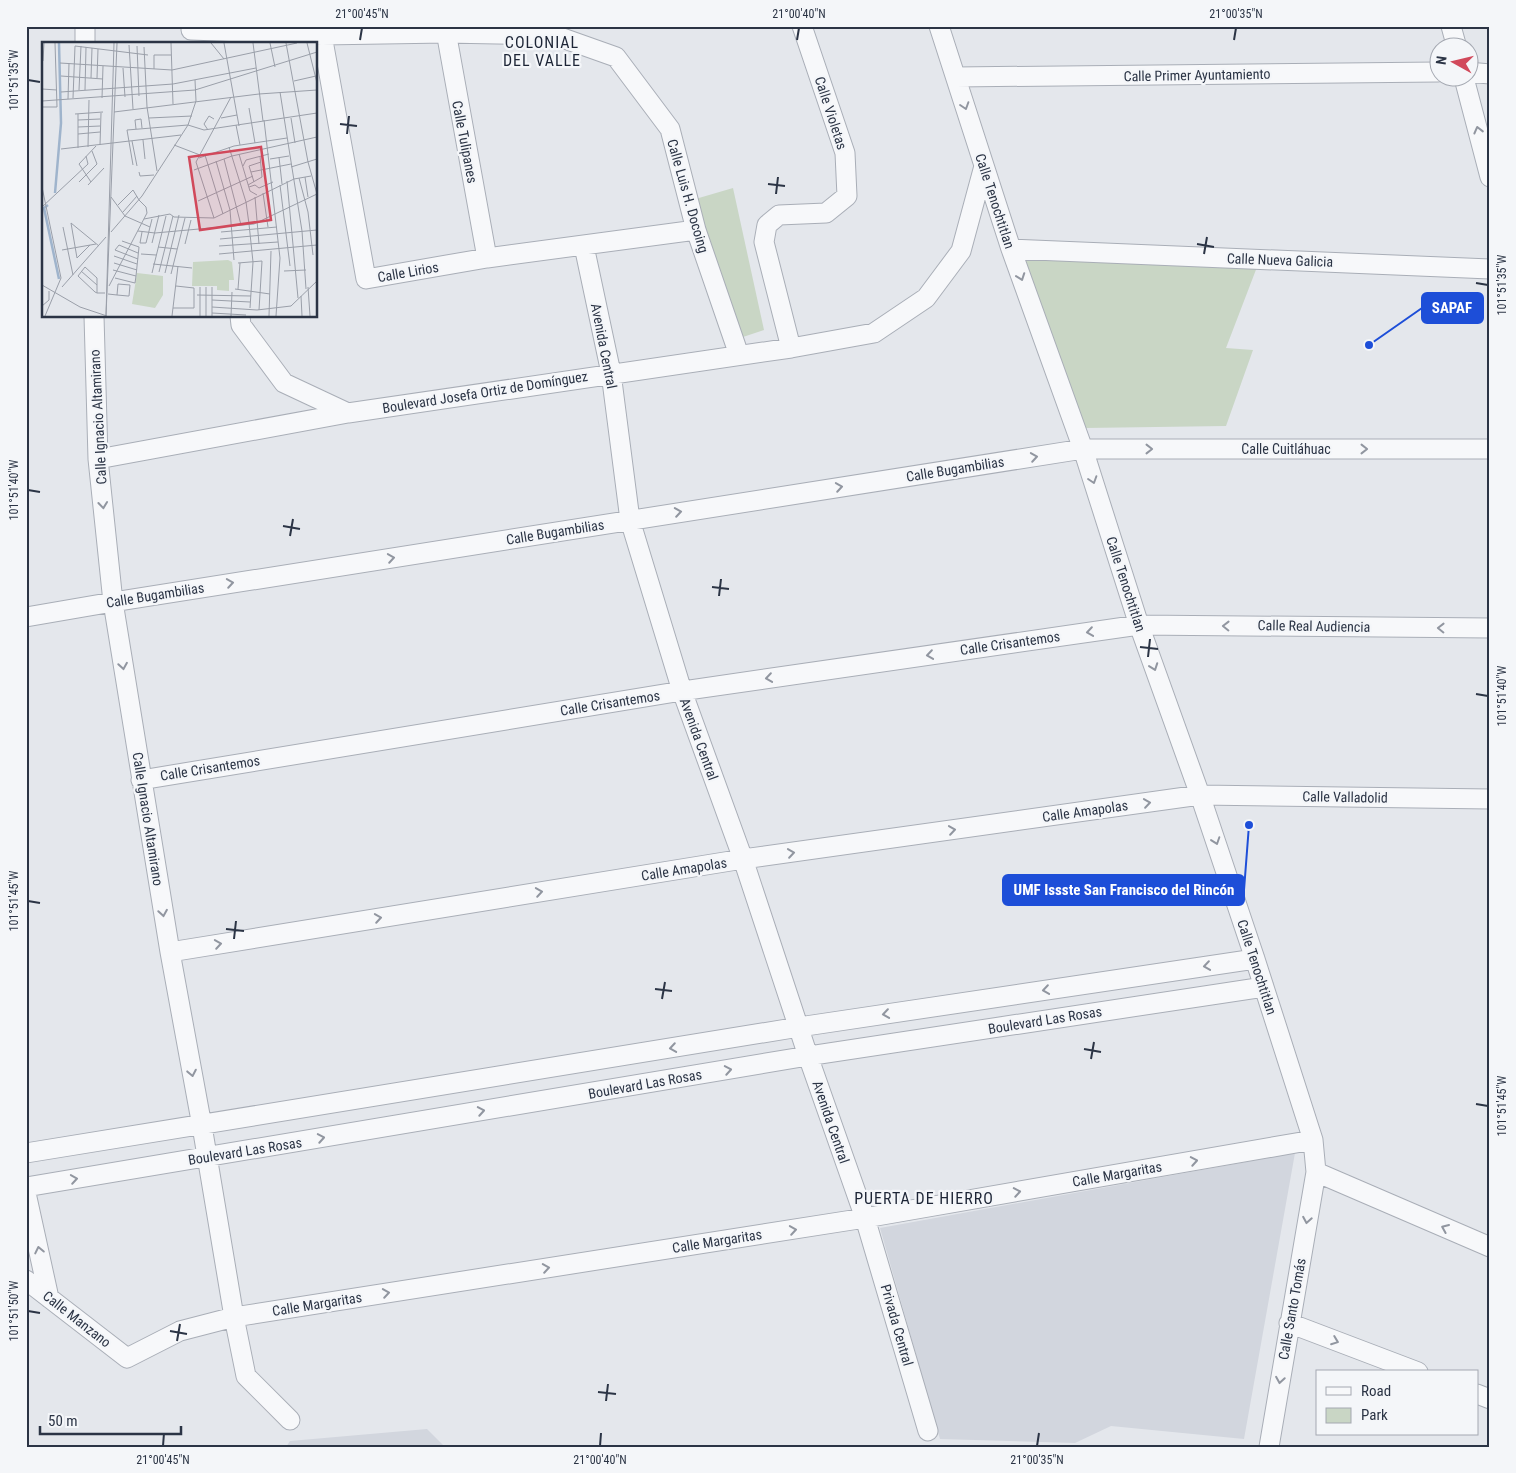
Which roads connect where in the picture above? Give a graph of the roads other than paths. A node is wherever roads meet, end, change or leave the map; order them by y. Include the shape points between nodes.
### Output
1 (85, 26) edge
2 (802, 26) edge
3 (939, 26) edge
4 (445, 30) edge
5 (192, 34) edge
6 (322, 35) junction
7 (85, 42) edge
8 (1428, 72) edge
9 (956, 77) junction
10 (1467, 88) edge
11 (984, 166) junction
12 (1490, 178) edge
13 (696, 230) junction
14 (584, 246) junction
15 (1011, 249) junction
16 (487, 258) junction
17 (1490, 269) edge
18 (94, 318) edge
19 (240, 318) edge
20 (791, 348) junction
21 (739, 355) junction
22 (611, 373) junction
23 (348, 413) junction
24 (1083, 449) junction
25 (1490, 449) edge
26 (98, 459) junction
27 (630, 520) junction
28 (113, 602) junction
29 (26, 617) edge
30 (1139, 625) junction
31 (1490, 628) edge
32 (682, 691) junction
33 (141, 780) junction
34 (1200, 795) junction
35 (1490, 799) edge
36 (742, 860) junction
37 (170, 952) junction
38 (1255, 959) junction
39 (1264, 986) junction
40 (799, 1027) junction
41 (808, 1056) junction
42 (202, 1126) junction
43 (1313, 1140) junction
44 (26, 1153) edge
45 (207, 1157) junction
46 (1316, 1172) junction
47 (26, 1187) edge
48 (26, 1193) edge
49 (865, 1218) junction
50 (1490, 1247) edge
51 (26, 1280) edge
52 (49, 1298) junction
53 (234, 1317) junction
54 (1289, 1323) junction
55 (127, 1358) joint
56 (1413, 1370) edge
57 (1478, 1394) edge
58 (1490, 1399) edge
59 (290, 1420) dead end
60 (928, 1431) dead end
61 (1269, 1447) edge

1 - 7 street
2 - 20 street, Calle Violetas via 845,153 847,196 826,213 779,215 767,225 764,242
3 - 9 street, Calle Tenochtitlan
4 - 6 street, Calle Luis H. Docoing
4 - 13 street, Calle Luis H. Docoing via 554,35 616,57 670,129
4 - 16 street, Calle Tulipanes
5 - 6 street, Calle Luis H. Docoing
6 - 16 street, Calle Lirios via 366,279
8 - 9 street, Calle Primer Ayuntamiento
9 -> 11 street, Calle Tenochtitlan
12 -> 10 street
11 - 15 street, Calle Tenochtitlan
11 - 20 street, Boulevard Josefa Ortiz de Domínguez via 961,252 926,298 874,333
13 - 14 street, Calle Lirios
13 - 21 street, Calle Luis H. Docoing
14 - 16 street, Calle Lirios
14 - 22 street, Avenida Central
15 - 17 street, Calle Nueva Galicia
15 -> 24 street, Calle Tenochtitlan
18 - 26 street, Calle Ignacio Altamirano
19 - 23 street via 241,325 284,383
20 - 21 street, Boulevard Josefa Ortiz de Domínguez
21 - 22 street, Boulevard Josefa Ortiz de Domínguez
22 - 23 street, Boulevard Josefa Ortiz de Domínguez
22 - 27 street, Avenida Central
23 - 26 street, Boulevard Josefa Ortiz de Domínguez
24 -> 25 street, Calle Cuitláhuac
27 -> 24 street, Calle Bugambilias
24 -> 30 street, Calle Tenochtitlan
26 -> 28 street, Calle Ignacio Altamirano
28 -> 27 street, Calle Bugambilias
27 - 32 street, Avenida Central
28 - 29 street, Calle Bugambilias
28 -> 33 street, Calle Ignacio Altamirano
31 -> 30 street, Calle Real Audiencia
30 -> 32 street, Calle Crisantemos
30 -> 34 street, Calle Tenochtitlan
32 - 33 street, Calle Crisantemos
32 - 36 street, Avenida Central
33 -> 37 street, Calle Ignacio Altamirano
34 - 35 street, Calle Valladolid
36 -> 34 street, Calle Amapolas
34 -> 38 street, Calle Tenochtitlan
37 -> 36 street, Calle Amapolas
36 - 40 street, Avenida Central
37 -> 42 street, Calle Ignacio Altamirano
38 - 39 street, Calle Tenochtitlan
38 -> 40 street, Boulevard Las Rosas
39 - 41 street, Boulevard Las Rosas
39 - 43 street, Calle Tenochtitlan
40 - 41 street, Avenida Central
40 -> 42 street, Boulevard Las Rosas
45 -> 41 street, Boulevard Las Rosas
41 - 49 street, Avenida Central
42 - 44 street, Boulevard Las Rosas
42 - 45 street, Calle Ignacio Altamirano
43 - 46 street, Calle Tenochtitlan
49 -> 43 street, Calle Margaritas
47 -> 45 street, Boulevard Las Rosas
45 - 53 street, Calle Ignacio Altamirano
50 -> 46 street
46 -> 54 street, Calle Santo Tomás
52 -> 48 street
53 -> 49 street, Calle Margaritas
49 - 60 street, Privada Central
51 - 52 street, Calle Manzano
52 - 55 street, Calle Manzano
53 - 55 street, Calle Margaritas via 180,1331
53 - 59 street, Calle Ignacio Altamirano via 246,1376
54 -> 56 street
54 -> 61 street, Calle Santo Tomás
57 - 58 street

